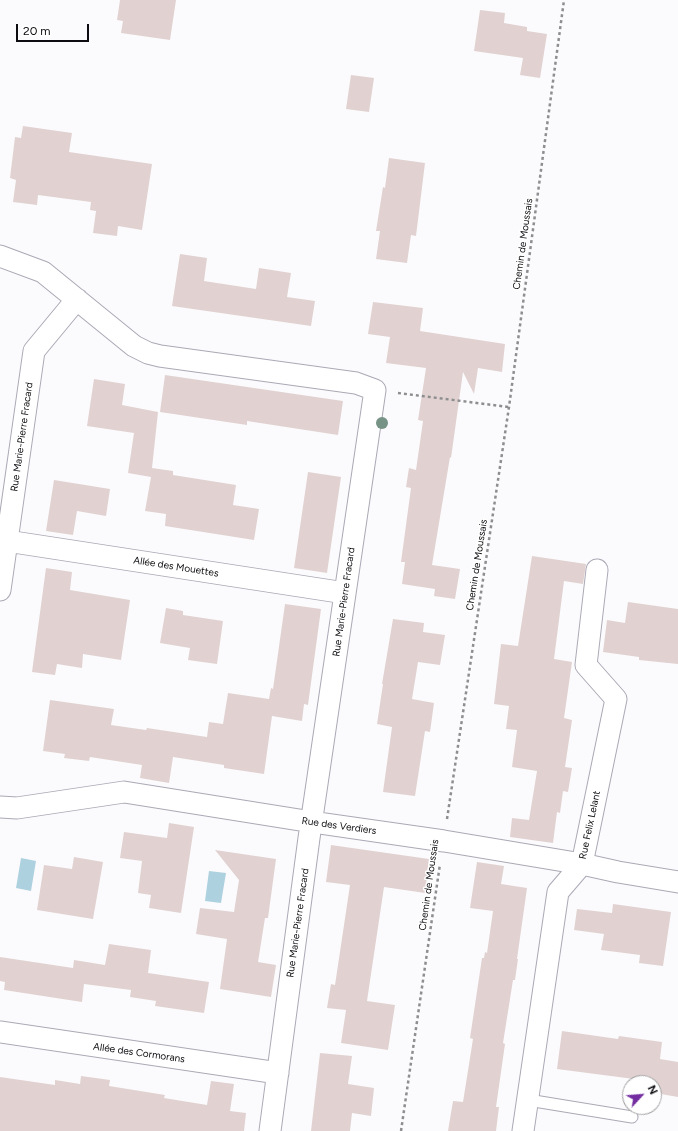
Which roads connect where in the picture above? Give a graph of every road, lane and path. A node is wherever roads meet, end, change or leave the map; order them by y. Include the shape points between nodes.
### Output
1 (564, 0) edge
2 (0, 256) edge
3 (76, 299) junction
4 (375, 390) junction
5 (509, 407) junction
6 (7, 540) junction
7 (597, 570) dead end
8 (0, 590) edge
9 (345, 593) junction
10 (0, 807) edge
11 (312, 822) junction
12 (444, 841) junction
13 (582, 864) junction
14 (678, 882) edge
15 (0, 1032) edge
16 (278, 1073) junction
17 (528, 1100) junction
18 (632, 1117) dead end
19 (270, 1131) edge
20 (401, 1131) edge
21 (522, 1131) edge

1 - 5 path, Chemin de Moussais
2 - 3 street via 43,272
3 - 4 street via 134,346 148,353 356,383
3 - 6 street, Rue Marie-Pierre Fracard via 34,351
4 - 5 path
4 - 9 street, Rue Marie-Pierre Fracard
5 - 12 path, Chemin de Moussais
6 - 8 street, Rue Marie-Pierre Fracard
6 - 9 street, Allée des Mouettes
7 - 13 street, Rue Felix Lelant via 586,665 616,699
9 - 11 street, Rue Marie-Pierre Fracard
10 - 11 street, Rue des Verdiers via 17,808 124,792
11 - 12 street, Rue des Verdiers
11 - 16 street, Rue Marie-Pierre Fracard
12 - 13 street, Rue des Verdiers
12 - 20 path, Chemin de Moussais
13 - 14 street, Rue des Verdiers
13 - 17 street, Rue Felix Lelant via 558,892
15 - 16 street, Allée des Cormorans
16 - 19 street, Rue Marie-Pierre Fracard
17 - 18 lane
17 - 21 street, Rue Felix Lelant

